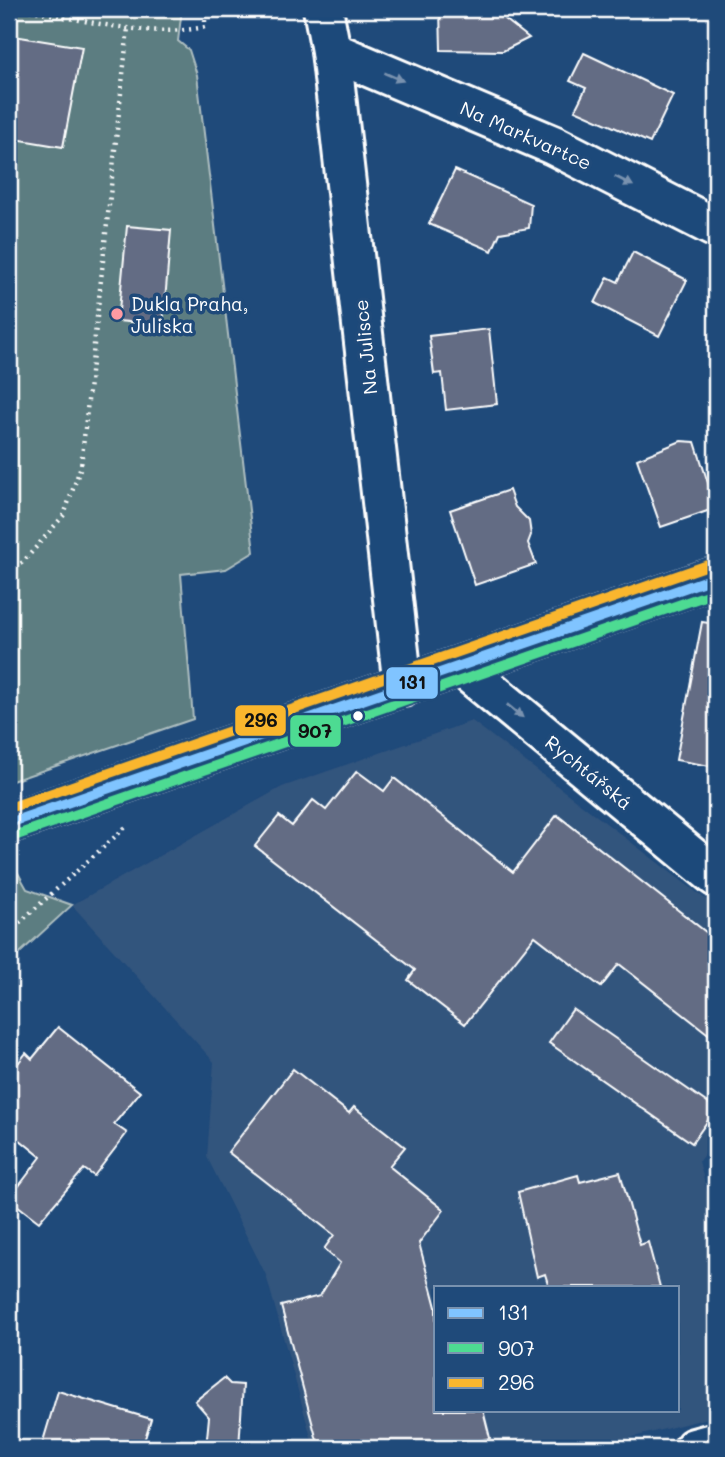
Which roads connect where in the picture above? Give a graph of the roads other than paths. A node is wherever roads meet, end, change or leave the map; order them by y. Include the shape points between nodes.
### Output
1 (323, 9) edge
2 (331, 51) junction
3 (716, 228) edge
4 (716, 578) edge
5 (463, 668) junction
6 (403, 687) junction
7 (9, 824) edge
8 (716, 877) edge
9 (716, 1442) edge
10 (694, 1448) edge

1 - 2 street, Na Julisce
2 -> 3 street, Na Markvartce via 553,145
2 - 6 street, Na Julisce
4 - 5 street
5 - 6 street
5 -> 8 street, Rychtářská
6 - 7 street
9 - 10 street

